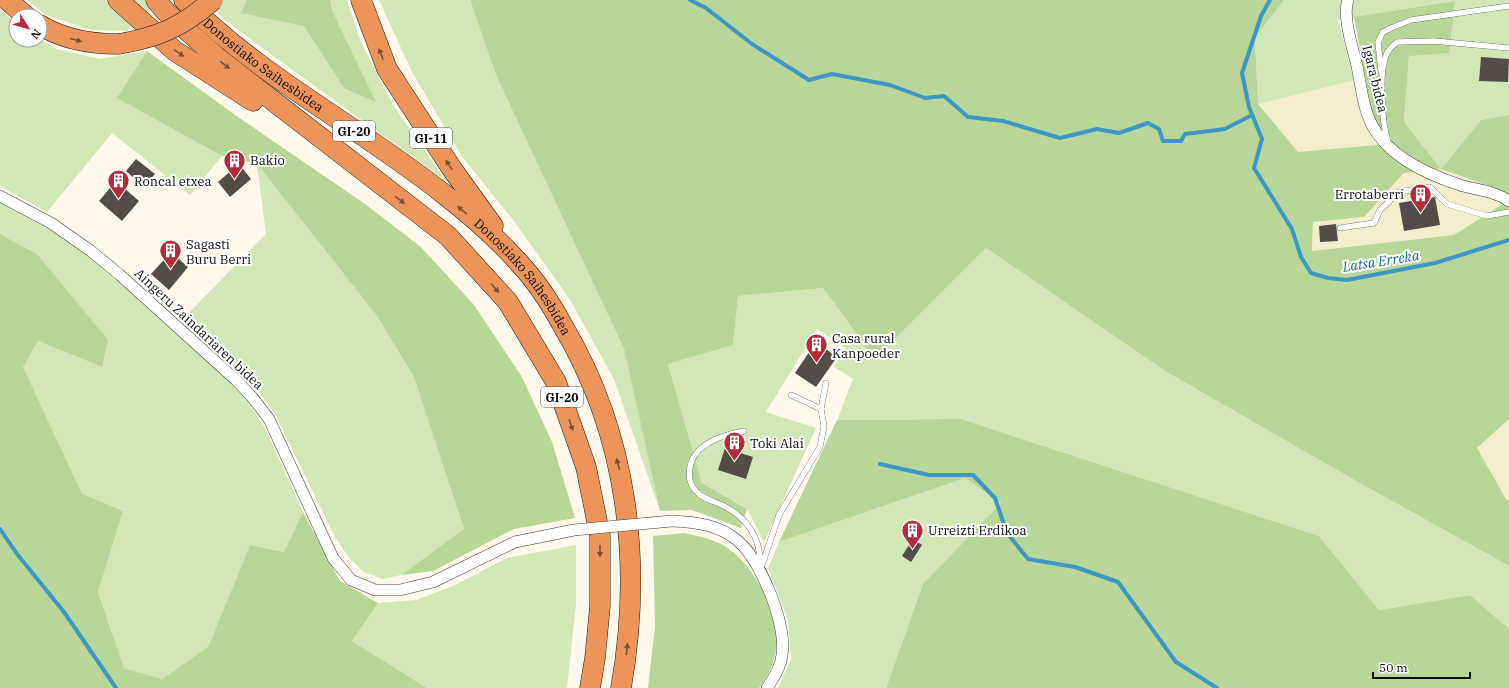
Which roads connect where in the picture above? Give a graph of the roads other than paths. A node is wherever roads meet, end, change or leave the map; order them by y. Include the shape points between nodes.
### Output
1 (7, 0) edge
2 (118, 0) edge
3 (156, 0) edge
4 (184, 0) edge
5 (213, 0) edge
6 (361, 0) edge
7 (1348, 0) edge
8 (1509, 6) edge
9 (16, 8) edge
10 (48, 29) edge
11 (1509, 48) edge
12 (1382, 79) junction
13 (1388, 145) junction
14 (370, 176) junction
15 (0, 196) edge
16 (1509, 201) edge
17 (1509, 212) edge
18 (1340, 228) dead end
19 (521, 265) junction
20 (826, 383) dead end
21 (791, 394) dead end
22 (821, 409) junction
23 (744, 431) dead end
24 (759, 571) junction
25 (590, 688) edge
26 (621, 688) edge
27 (767, 688) edge

1 - 9 highway
2 -> 14 highway via 175,51
3 -> 14 highway, Donostiako Saihesbidea / GI-20 via 210,52
19 -> 4 highway, Donostiako Saihesbidea / GI-20 via 445,195 241,52
10 -> 5 highway, bridge via 92,44 119,44 146,39 171,30
19 -> 6 highway, GI-11 via 452,169 387,69
7 - 13 street, Igara bidea via 1346,5 1349,33 1366,109 1373,127
8 - 12 lane via 1411,20 1383,32 1378,42
11 - 12 lane via 1434,41 1398,42 1387,52
12 - 13 lane
13 - 16 street, Igara bidea via 1398,155 1441,178
14 -> 25 highway, Donostiako Saihesbidea / GI-20 via 448,236 487,278 508,302 556,382 586,467 600,536 600,606
15 - 24 street, Aingeru Zaindariaren bidea, bridge via 51,223 91,251 126,280 252,397 268,419 333,558 350,580 375,590 400,590 433,582 515,542 574,530 672,521 696,522 718,528 739,541
17 - 18 lane via 1487,216 1446,204 1430,187 1399,192 1380,210 1374,223
26 -> 19 highway, Donostiako Saihesbidea / GI-20 via 630,625 632,584 630,531 620,472 604,415 582,362 555,311
20 - 22 lane
21 - 22 lane
22 - 24 lane via 824,426 820,447 779,515
23 - 24 lane via 722,436 703,446 689,470 689,483 697,493 732,510 750,527 758,548
24 - 27 street, Aingeru Zaindariaren bidea via 768,585 783,635 782,655 775,676

